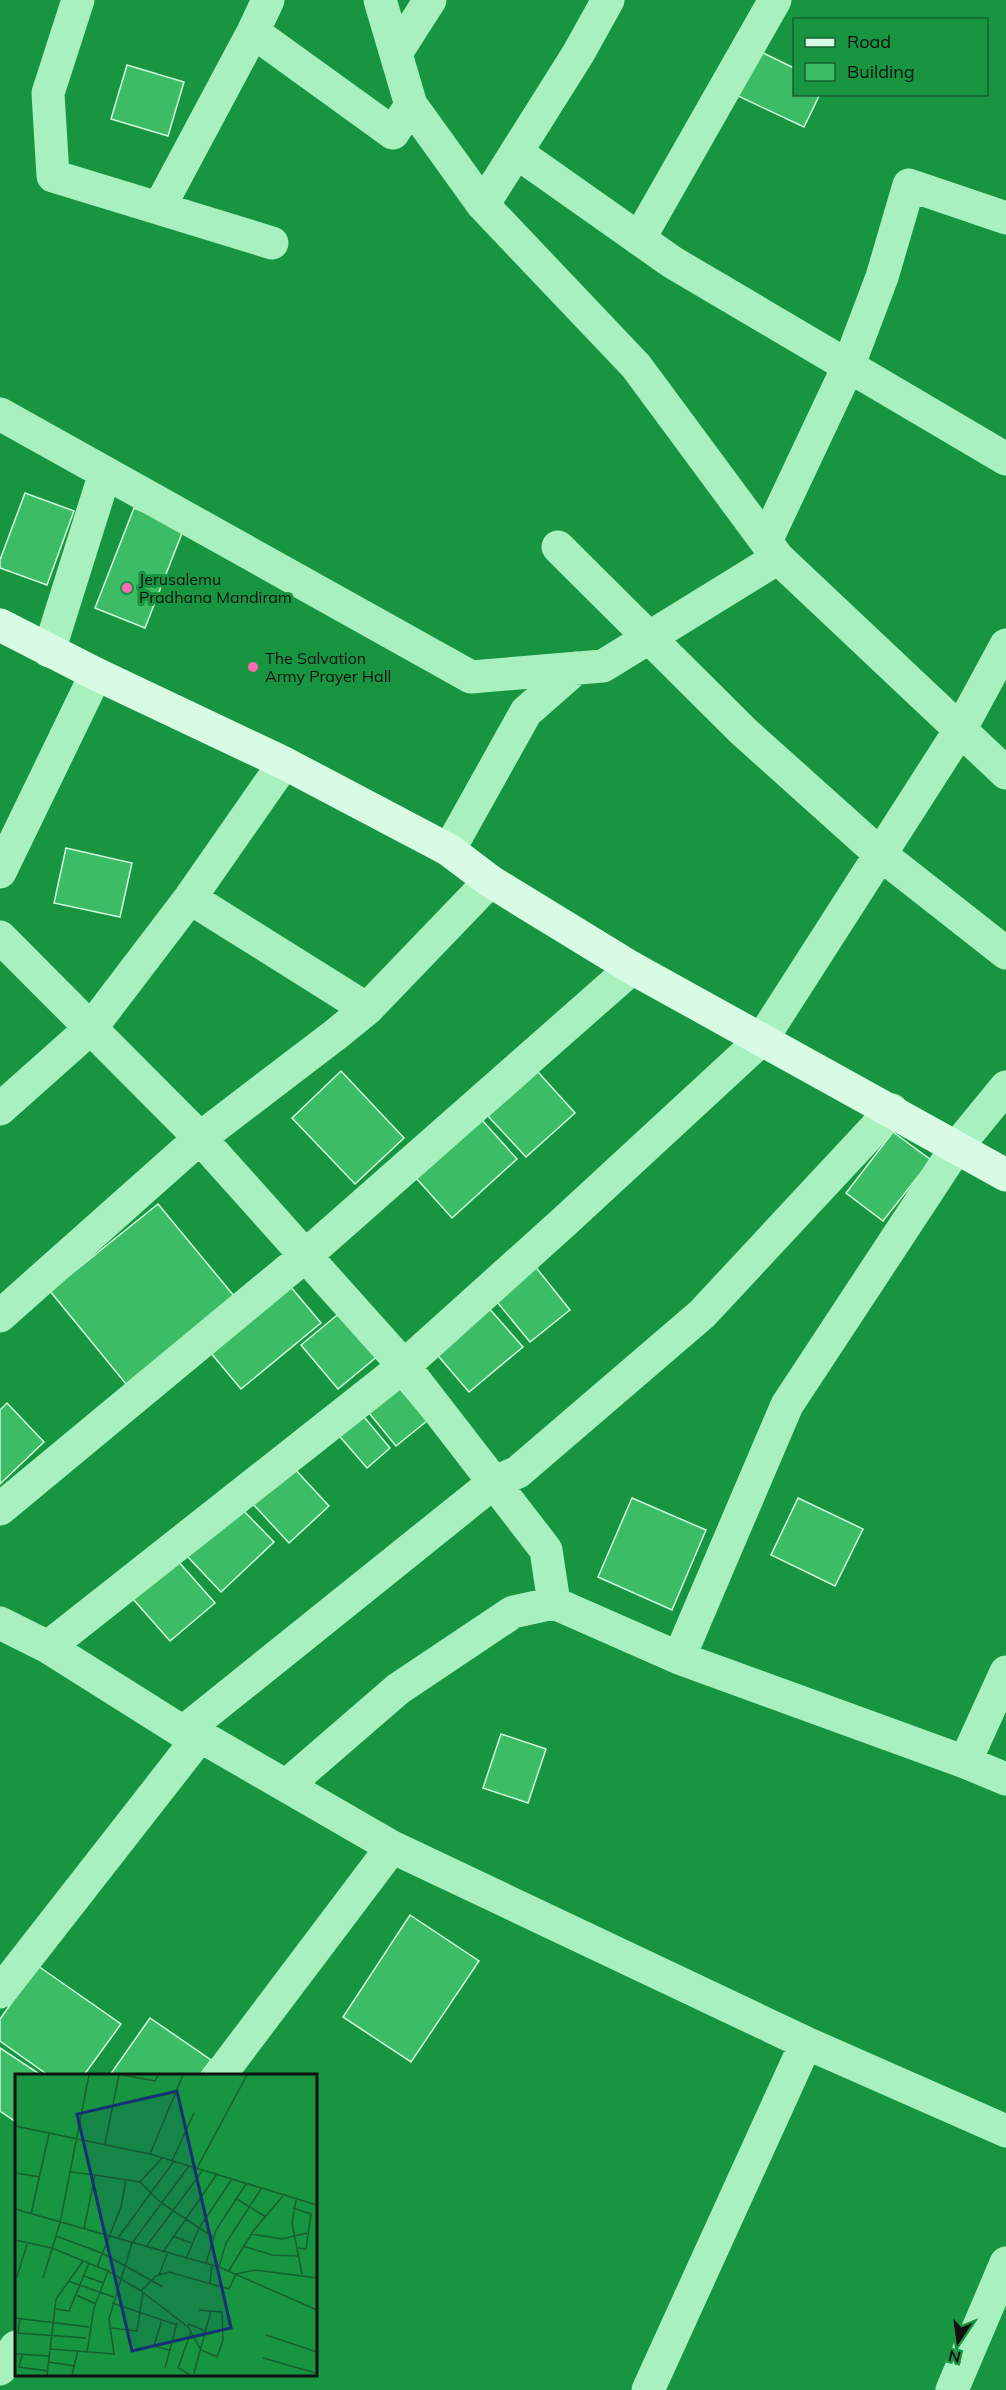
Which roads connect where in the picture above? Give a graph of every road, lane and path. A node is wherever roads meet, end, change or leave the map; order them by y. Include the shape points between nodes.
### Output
1 (78, 0) edge
2 (268, 0) edge
3 (380, 0) edge
4 (430, 0) edge
5 (608, 0) edge
6 (775, 0) edge
7 (253, 32) junction
8 (396, 53) junction
9 (411, 105) junction
10 (516, 152) junction
11 (483, 204) junction
12 (159, 208) junction
13 (1006, 218) edge
14 (639, 239) junction
15 (272, 243) dead end
16 (848, 367) junction
17 (0, 414) edge
18 (1006, 459) edge
19 (105, 473) junction
20 (558, 547) dead end
21 (772, 549) junction
22 (0, 625) edge
23 (649, 638) junction
24 (1006, 645) edge
25 (49, 651) junction
26 (576, 668) junction
27 (96, 674) junction
28 (960, 729) junction
29 (284, 763) junction
30 (1006, 773) edge
31 (449, 850) junction
32 (880, 854) junction
33 (0, 872) edge
34 (490, 881) junction
35 (190, 898) junction
36 (0, 937) edge
37 (1006, 953) edge
38 (632, 968) junction
39 (367, 1009) junction
40 (91, 1028) junction
41 (762, 1039) junction
42 (1006, 1087) edge
43 (0, 1109) edge
44 (892, 1110) junction
45 (200, 1138) junction
46 (956, 1148) junction
47 (1006, 1175) edge
48 (304, 1257) junction
49 (0, 1317) edge
50 (404, 1366) junction
51 (492, 1483) junction
52 (0, 1509) edge
53 (554, 1603) junction
54 (0, 1623) edge
55 (48, 1647) junction
56 (679, 1659) junction
57 (1006, 1672) edge
58 (191, 1734) junction
59 (965, 1762) junction
60 (1006, 1779) edge
61 (287, 1785) junction
62 (392, 1847) junction
63 (0, 1992) edge
64 (806, 2043) junction
65 (221, 2074) edge
66 (1006, 2131) edge
67 (1006, 2263) edge
68 (15, 2348) edge
69 (0, 2369) edge
70 (648, 2390) edge
71 (952, 2390) edge

1 - 12 street via 48,93 53,176
2 - 7 street
3 - 8 street
4 - 8 street
5 - 10 street
6 - 14 street
7 - 9 street via 393,133
7 - 12 street
8 - 9 street
9 - 11 street
10 - 11 street
10 - 14 street
11 - 21 street via 636,366
12 - 15 street
13 - 16 street via 909,185 882,277
14 - 16 street
16 - 18 street
16 - 21 street
17 - 19 street
19 - 25 street
19 - 26 street via 471,677
20 - 23 street
21 - 23 street
21 - 28 street
22 - 25 street
23 - 26 street via 603,666
23 - 32 street via 743,731
24 - 28 street
25 - 27 street
26 - 31 street via 526,712
27 - 29 street
27 - 33 street
28 - 30 street
28 - 32 street
29 - 31 street
29 - 35 street
31 - 34 street
32 - 37 street
32 - 41 street
34 - 38 street
34 - 39 street
35 - 39 street
35 - 40 street
36 - 40 street
38 - 41 street
38 - 48 street
39 - 45 street
40 - 43 street
40 - 45 street
41 - 44 street
41 - 50 street
42 - 46 street
44 - 46 street
44 - 51 street via 702,1314 518,1472
45 - 48 street
45 - 49 street
46 - 47 street
46 - 56 street via 787,1405
48 - 50 street
48 - 52 street
50 - 51 street
50 - 55 street
51 - 53 street via 546,1550
51 - 58 street
53 - 56 street
53 - 61 street via 513,1612 398,1689
54 - 55 street
55 - 58 street
56 - 59 street
57 - 59 street
58 - 61 street
58 - 63 street
59 - 60 street
61 - 62 street
62 - 64 street
62 - 65 street
64 - 66 street
64 - 70 street
67 - 71 street
68 - 69 street

